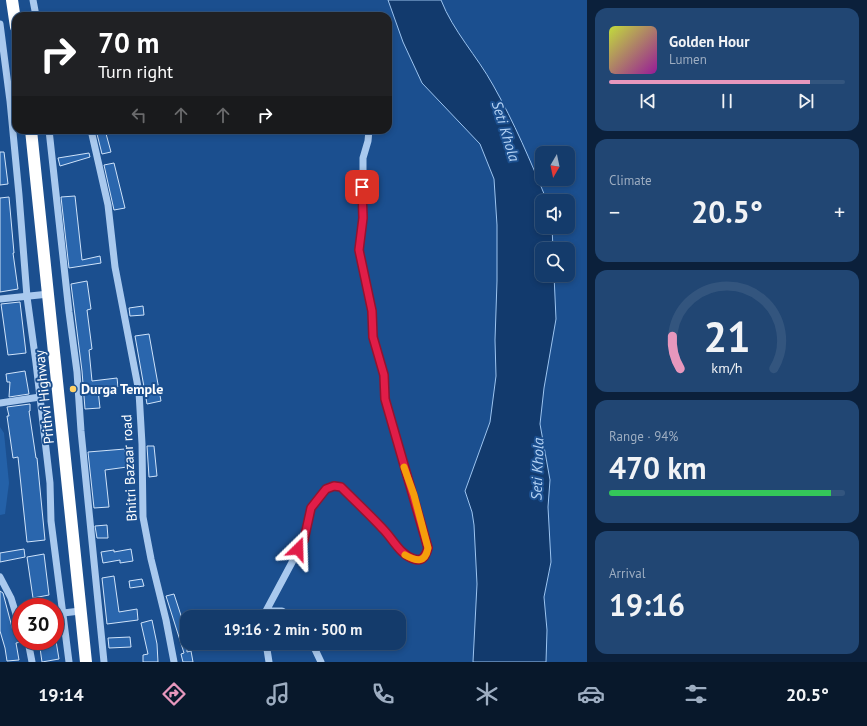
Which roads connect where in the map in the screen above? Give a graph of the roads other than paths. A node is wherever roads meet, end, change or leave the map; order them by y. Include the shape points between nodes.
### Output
1 (12, 0) edge
2 (33, 0) edge
3 (14, 12) edge
4 (35, 12) edge
5 (0, 24) edge
6 (12, 122) edge
7 (13, 134) edge
8 (31, 134) edge
9 (50, 134) edge
10 (92, 134) edge
11 (369, 134) edge
12 (49, 294) junction
13 (27, 297) junction
14 (0, 299) edge
15 (40, 397) junction
16 (0, 402) edge
17 (0, 577) edge
18 (58, 598) edge
19 (12, 601) edge
20 (267, 610) edge
21 (80, 611) junction
22 (64, 613) edge
23 (64, 638) edge
24 (30, 650) edge
25 (267, 650) edge
26 (315, 650) edge
27 (32, 662) edge
28 (69, 662) edge
29 (86, 662) edge
30 (104, 662) edge
31 (174, 662) edge
32 (269, 662) edge
33 (321, 662) edge

1 - 3 highway
2 - 4 street
5 - 6 street
7 - 13 street
8 - 12 highway, Prithvi Highway
9 - 30 street via 77,372
10 - 31 street, Bhitri Bazaar road via 108,205 115,266 138,392 143,517
11 - 20 street via 363,158 363,218 359,250 372,311 373,337 384,375 385,399 428,548 422,559 415,560 404,555 384,530 341,487 326,489 311,508 304,540
12 - 13 street
12 - 21 highway, Prithvi Highway
13 - 14 street
13 - 15 street
15 - 16 street
15 - 18 street via 50,483
17 - 19 street
21 - 22 street
21 - 29 highway, Prithvi Highway
23 - 28 street
24 - 27 street
25 - 32 street
26 - 33 street

